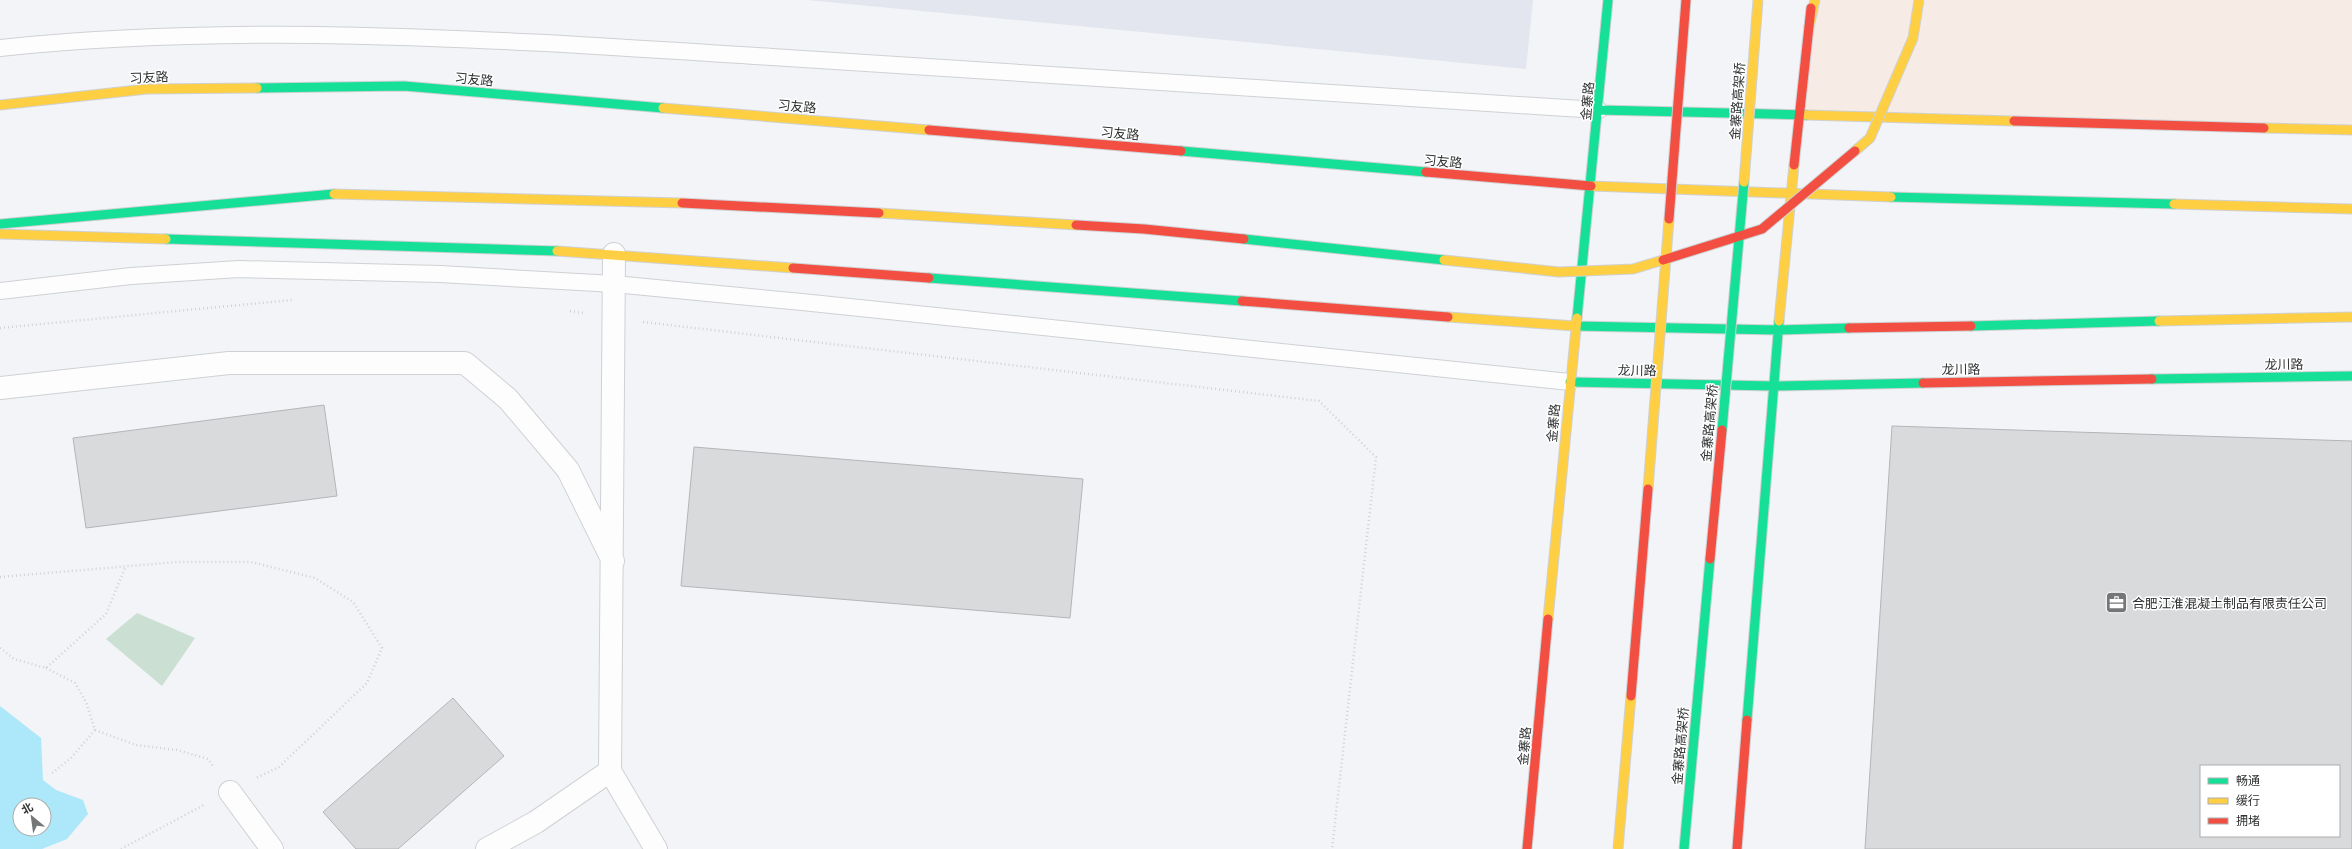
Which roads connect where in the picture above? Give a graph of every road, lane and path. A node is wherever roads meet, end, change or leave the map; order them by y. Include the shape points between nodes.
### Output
1 (1608, 0) edge
2 (1686, 0) edge
3 (1758, 0) edge
4 (1811, 0) edge
5 (1815, 0) edge
6 (1918, 0) edge
7 (1809, 27) junction
8 (0, 48) edge
9 (0, 105) edge
10 (1599, 110) junction
11 (1800, 116) junction
12 (2352, 130) edge
13 (1592, 186) junction
14 (1791, 194) junction
15 (2352, 209) edge
16 (0, 224) edge
17 (0, 234) edge
18 (614, 254) junction
19 (614, 284) junction
20 (0, 291) edge
21 (298, 299) dead end
22 (562, 310) dead end
23 (2352, 318) edge
24 (614, 319) junction
25 (1575, 326) junction
26 (0, 328) edge
27 (1778, 330) junction
28 (2352, 376) edge
29 (1570, 382) junction
30 (1774, 386) junction
31 (0, 388) edge
32 (613, 561) junction
33 (125, 568) junction
34 (0, 577) edge
35 (0, 648) edge
36 (46, 668) junction
37 (95, 730) junction
38 (610, 771) junction
39 (51, 774) dead end
40 (230, 792) junction
41 (121, 849) edge
42 (272, 849) edge
43 (487, 849) edge
44 (656, 849) edge
45 (1332, 849) edge
46 (1527, 849) edge
47 (1618, 849) edge
48 (1684, 849) edge
49 (1737, 849) edge

1 - 10 main road, 金寨路
2 - 47 main road, bridge
3 - 48 main road, 金寨路高架桥, bridge
4 - 7 main road
5 - 7 main road
6 - 16 main road, bridge via 1913,38 1870,138 1762,229 1633,269 1559,272 1144,229 727,204 334,194
7 - 11 main road
8 - 10 lane via 45,43 240,34 461,38
9 - 13 main road, 习友路 via 147,89 404,86
10 - 11 main road
10 - 13 main road, 金寨路
11 - 12 main road
11 - 14 main road
13 - 14 main road
13 - 25 main road, 金寨路
14 - 15 main road
14 - 27 main road
17 - 18 main road
18 - 19 street
18 - 25 main road
19 - 20 lane via 440,274 238,269 131,276
19 - 24 street
19 - 29 lane
21 - 26 path
22 - 24 path
23 - 27 main road
24 - 32 street
24 - 45 path via 1319,401 1376,457
25 - 27 main road
25 - 29 main road, 金寨路
27 - 30 main road
28 - 30 main road, 龙川路
29 - 30 main road, 龙川路
29 - 46 main road, 金寨路
30 - 49 main road
31 - 32 street via 229,363 465,363 508,399 568,470
32 - 38 street
33 - 34 path
33 - 36 path via 106,614
33 - 40 path via 177,562 251,562 315,578 353,602 382,648 367,683 329,720 279,767
35 - 36 path via 14,659
36 - 37 path via 75,683 86,702
37 - 39 path via 71,758
37 - 40 path via 136,745 177,750 208,759
38 - 43 street via 536,822
38 - 44 street
40 - 41 path
40 - 42 street

